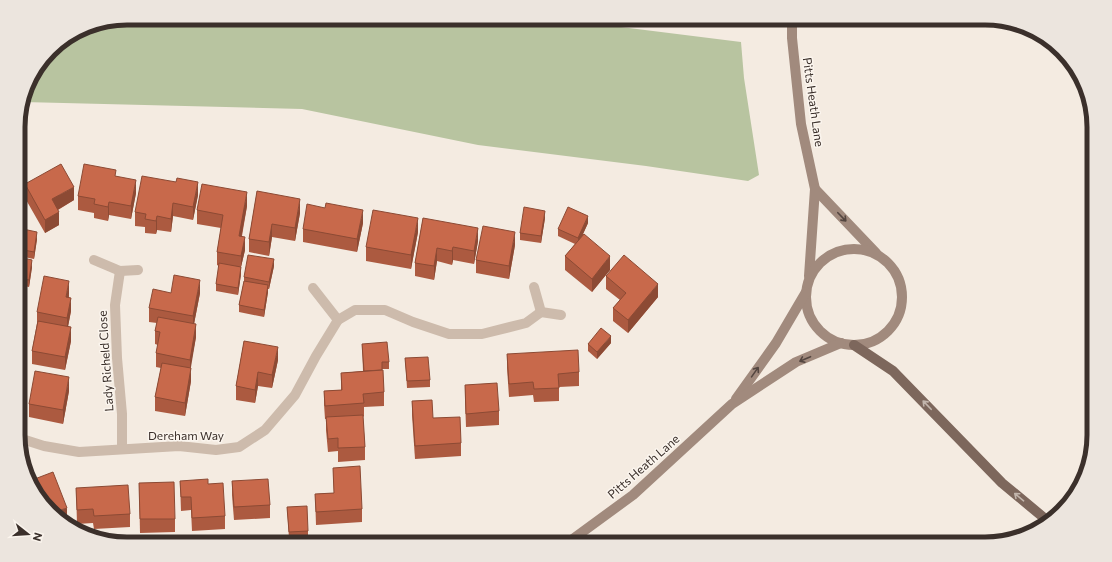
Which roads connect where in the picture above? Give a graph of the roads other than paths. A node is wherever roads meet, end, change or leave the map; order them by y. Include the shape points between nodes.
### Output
1 (792, 25) edge
2 (815, 189) junction
3 (879, 256) junction
4 (94, 260) dead end
5 (138, 270) dead end
6 (120, 271) junction
7 (808, 280) junction
8 (534, 287) dead end
9 (313, 288) dead end
10 (806, 292) junction
11 (540, 312) junction
12 (561, 315) dead end
13 (338, 320) junction
14 (841, 343) junction
15 (854, 345) junction
16 (732, 404) junction
17 (25, 440) edge
18 (122, 449) junction
19 (1044, 518) edge
20 (576, 537) edge

1 - 2 street, Pitts Heath Lane via 801,124
2 -> 3 street
2 - 7 street, Pitts Heath Lane
3 - 7 street via 866,250 852,248 838,251 825,258
3 - 15 street via 899,279 902,294 900,309 894,323 883,335 870,342
4 - 6 street
5 - 6 street
6 - 18 street, Lady Richeld Close via 115,305
7 - 10 street
8 - 11 street
9 - 13 street
10 - 14 street via 806,305 818,329
16 -> 10 street, Pitts Heath Lane via 776,343
11 - 12 street
11 - 13 street, Dereham Way via 526,323 482,334 449,334 385,310 355,310
13 - 18 street, Dereham Way via 295,395 265,430 239,447 216,450 179,446
14 - 15 street
14 -> 16 street, Pitts Heath Lane via 796,362
19 -> 15 main road via 1002,483 893,371
16 - 20 street, Pitts Heath Lane via 633,495
17 - 18 street, Dereham Way via 79,452

